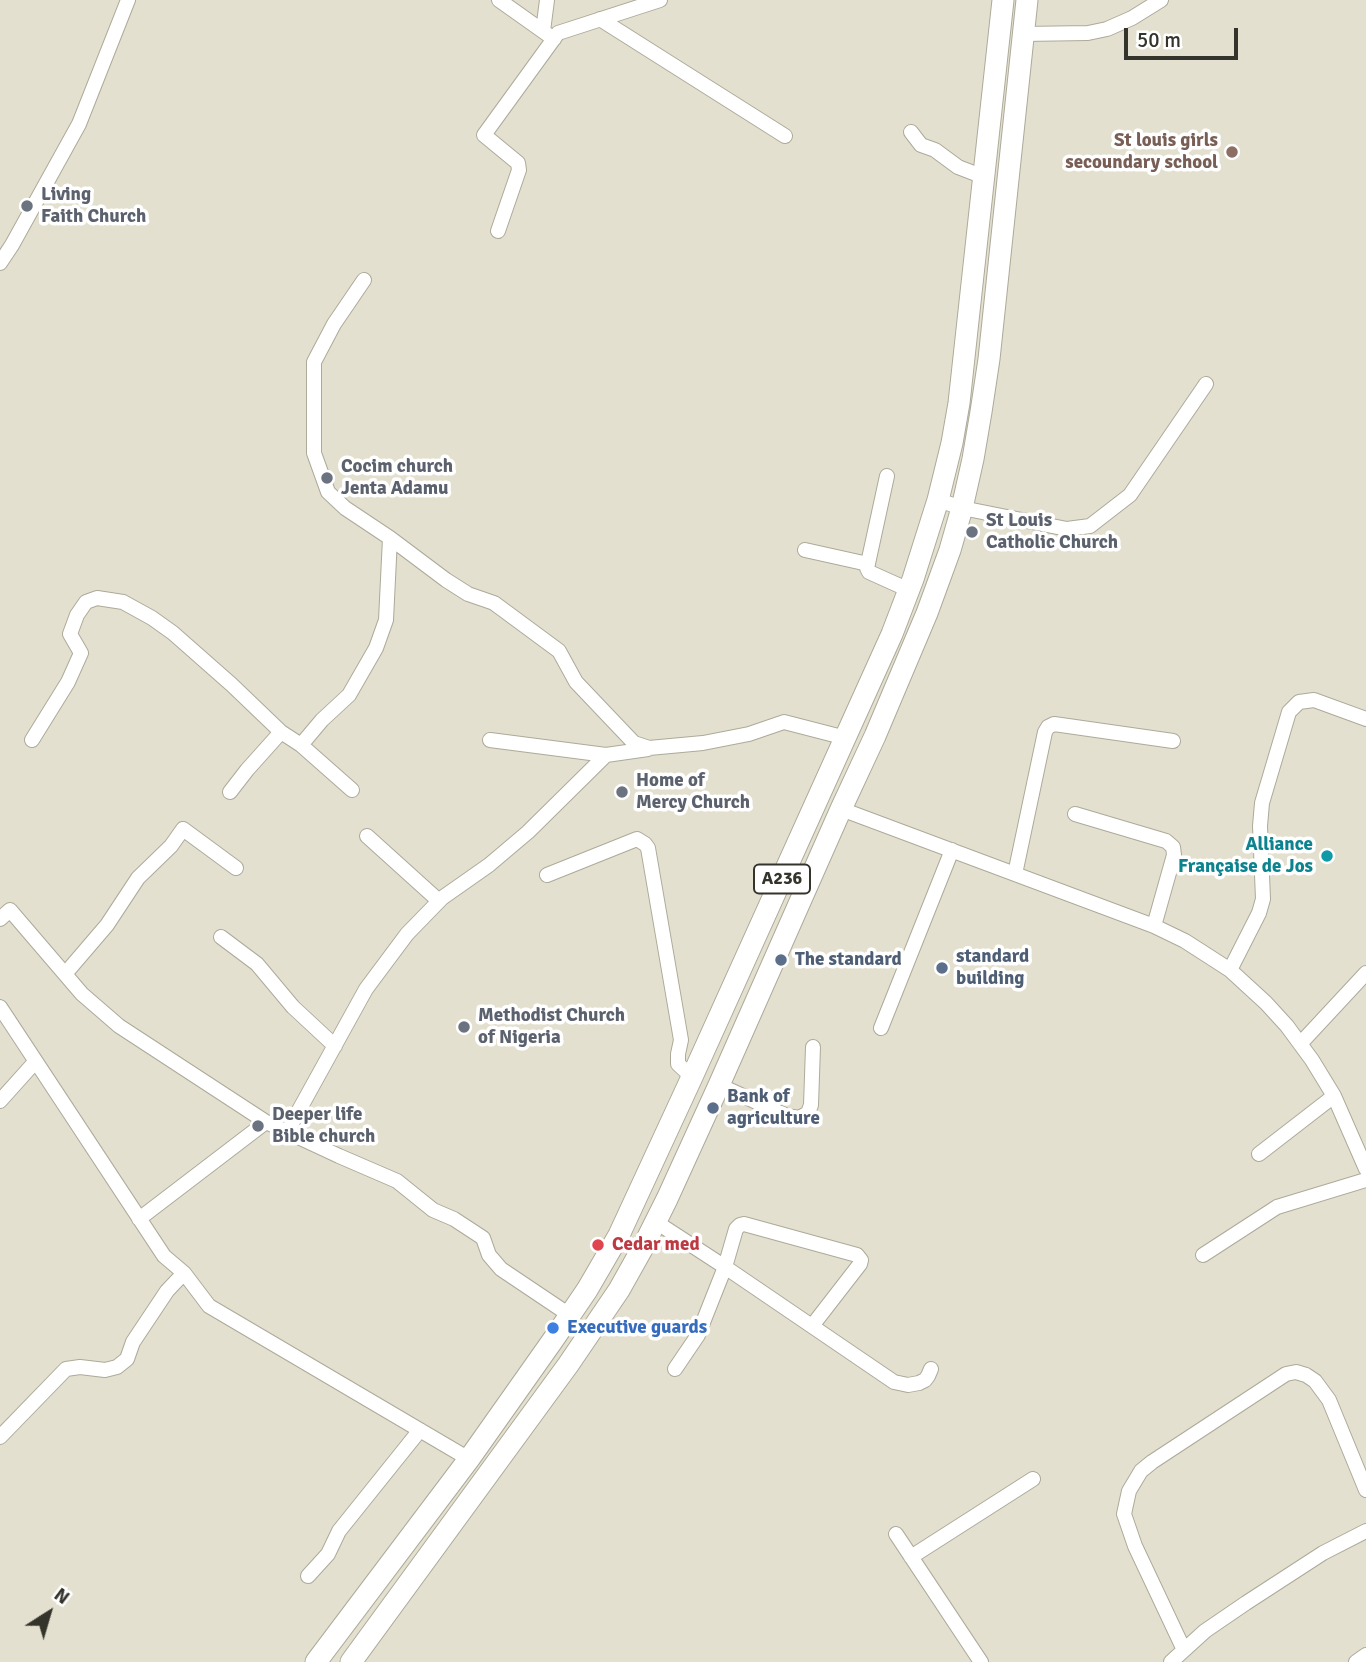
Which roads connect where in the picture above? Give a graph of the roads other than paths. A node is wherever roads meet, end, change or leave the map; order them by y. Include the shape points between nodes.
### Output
1 (128, 0) edge
2 (499, 0) edge
3 (547, 0) edge
4 (660, 0) edge
5 (1003, 0) edge
6 (1027, 0) edge
7 (1161, 0) edge
8 (600, 19) junction
9 (1023, 34) junction
10 (549, 35) junction
11 (911, 132) dead end
12 (785, 136) dead end
13 (984, 177) junction
14 (498, 231) dead end
15 (0, 264) edge
16 (364, 280) dead end
17 (1206, 384) dead end
18 (887, 476) dead end
19 (938, 500) junction
20 (962, 508) junction
21 (390, 538) junction
22 (805, 550) dead end
23 (869, 564) junction
24 (909, 590) junction
25 (1366, 719) edge
26 (281, 732) junction
27 (846, 738) junction
28 (33, 740) dead end
29 (490, 740) dead end
30 (1173, 741) dead end
31 (302, 746) junction
32 (649, 748) junction
33 (606, 755) junction
34 (352, 790) dead end
35 (230, 792) dead end
36 (841, 809) junction
37 (1075, 814) dead end
38 (367, 836) dead end
39 (952, 850) junction
40 (236, 868) dead end
41 (547, 874) dead end
42 (1015, 874) junction
43 (439, 901) junction
44 (0, 919) edge
45 (1154, 926) junction
46 (221, 937) dead end
47 (1230, 970) junction
48 (1366, 973) edge
49 (65, 974) junction
50 (0, 1007) edge
51 (881, 1028) dead end
52 (1300, 1044) junction
53 (335, 1046) junction
54 (813, 1047) dead end
55 (35, 1062) junction
56 (693, 1075) junction
57 (719, 1085) junction
58 (1334, 1096) junction
59 (0, 1101) edge
60 (266, 1122) junction
61 (287, 1132) junction
62 (1259, 1154) dead end
63 (1366, 1169) edge
64 (1366, 1180) edge
65 (139, 1219) junction
66 (656, 1222) junction
67 (619, 1236) junction
68 (642, 1249) junction
69 (1203, 1255) dead end
70 (725, 1267) junction
71 (184, 1273) junction
72 (571, 1316) junction
73 (812, 1326) junction
74 (931, 1369) dead end
75 (676, 1370) dead end
76 (420, 1430) junction
77 (0, 1437) edge
78 (468, 1459) junction
79 (1033, 1479) dead end
80 (1366, 1490) edge
81 (1366, 1531) edge
82 (896, 1534) dead end
83 (911, 1557) junction
84 (308, 1576) dead end
85 (1184, 1650) junction
86 (1366, 1655) edge
87 (316, 1662) edge
88 (351, 1662) edge
89 (981, 1662) edge
90 (1171, 1662) edge
91 (1356, 1662) edge

1 - 15 street via 79,124
2 - 10 street
3 - 10 street
4 - 8 street
5 - 13 highway, A236
6 - 9 highway, A236
7 - 9 street via 1107,29
8 - 10 street
8 - 12 street
9 - 20 highway, A236 via 989,359
10 - 14 street via 484,135 518,163
11 - 13 street via 921,145
13 - 19 highway, A236 via 960,403
16 - 21 street via 314,362 314,453 328,492
17 - 20 street via 1130,495 1090,526 1067,529
18 - 23 street
19 - 20 street
19 - 24 highway, A236
20 - 36 highway, A236 via 927,613
21 - 31 street via 386,620 376,648 349,695
21 - 32 street via 468,594 494,603 559,651 576,682 634,743
22 - 23 street
23 - 24 street via 869,572
24 - 27 highway, A236
25 - 47 street via 1314,700 1299,702 1289,712 1262,803 1263,899
26 - 28 street via 173,632 123,602 97,598 86,602 77,615 70,634 82,653
26 - 31 street
26 - 35 street
27 - 32 street via 784,722 704,743
27 - 56 highway, A236
29 - 33 street
30 - 42 street via 1054,724 1048,727
31 - 34 street
32 - 33 street
33 - 43 street via 528,832
36 - 39 street
36 - 57 highway, A236
37 - 45 street via 1173,847
38 - 43 street
39 - 42 street
39 - 51 street
40 - 49 street via 183,829 138,878 107,925
41 - 56 street via 637,839 648,848 681,1040 678,1064
42 - 45 street
43 - 53 street via 407,934 366,989
44 - 49 street via 10,910
45 - 47 street
46 - 53 street via 257,964 293,1007
47 - 52 street
48 - 52 street
49 - 60 street via 119,1026
50 - 55 street
52 - 58 street
53 - 61 street
54 - 57 street via 811,1105 799,1118
55 - 59 street
55 - 65 street
56 - 57 highway
56 - 67 highway, A236
57 - 66 highway, A236
58 - 62 street
58 - 63 street
60 - 61 street
60 - 65 street
61 - 72 street via 397,1181 433,1210 483,1238 501,1269
64 - 69 street via 1277,1207
65 - 71 street via 164,1256
66 - 68 highway, A236
66 - 70 street
67 - 68 highway
67 - 72 highway, A236
68 - 88 highway, A236 via 575,1356
70 - 73 street
70 - 73 street via 736,1229 744,1224 857,1255 860,1264
70 - 75 street via 698,1335
71 - 76 street via 209,1306
71 - 77 street via 167,1291 127,1359 105,1370 66,1369
72 - 78 highway, A236
73 - 74 street via 894,1382 919,1383
76 - 78 street
76 - 84 street
78 - 87 highway, A236
79 - 83 street
80 - 85 street via 1329,1399 1315,1381 1296,1372 1286,1374 1147,1466 1129,1491 1124,1514
81 - 85 street via 1286,1576
82 - 83 street
83 - 89 street
85 - 90 street
86 - 91 street

